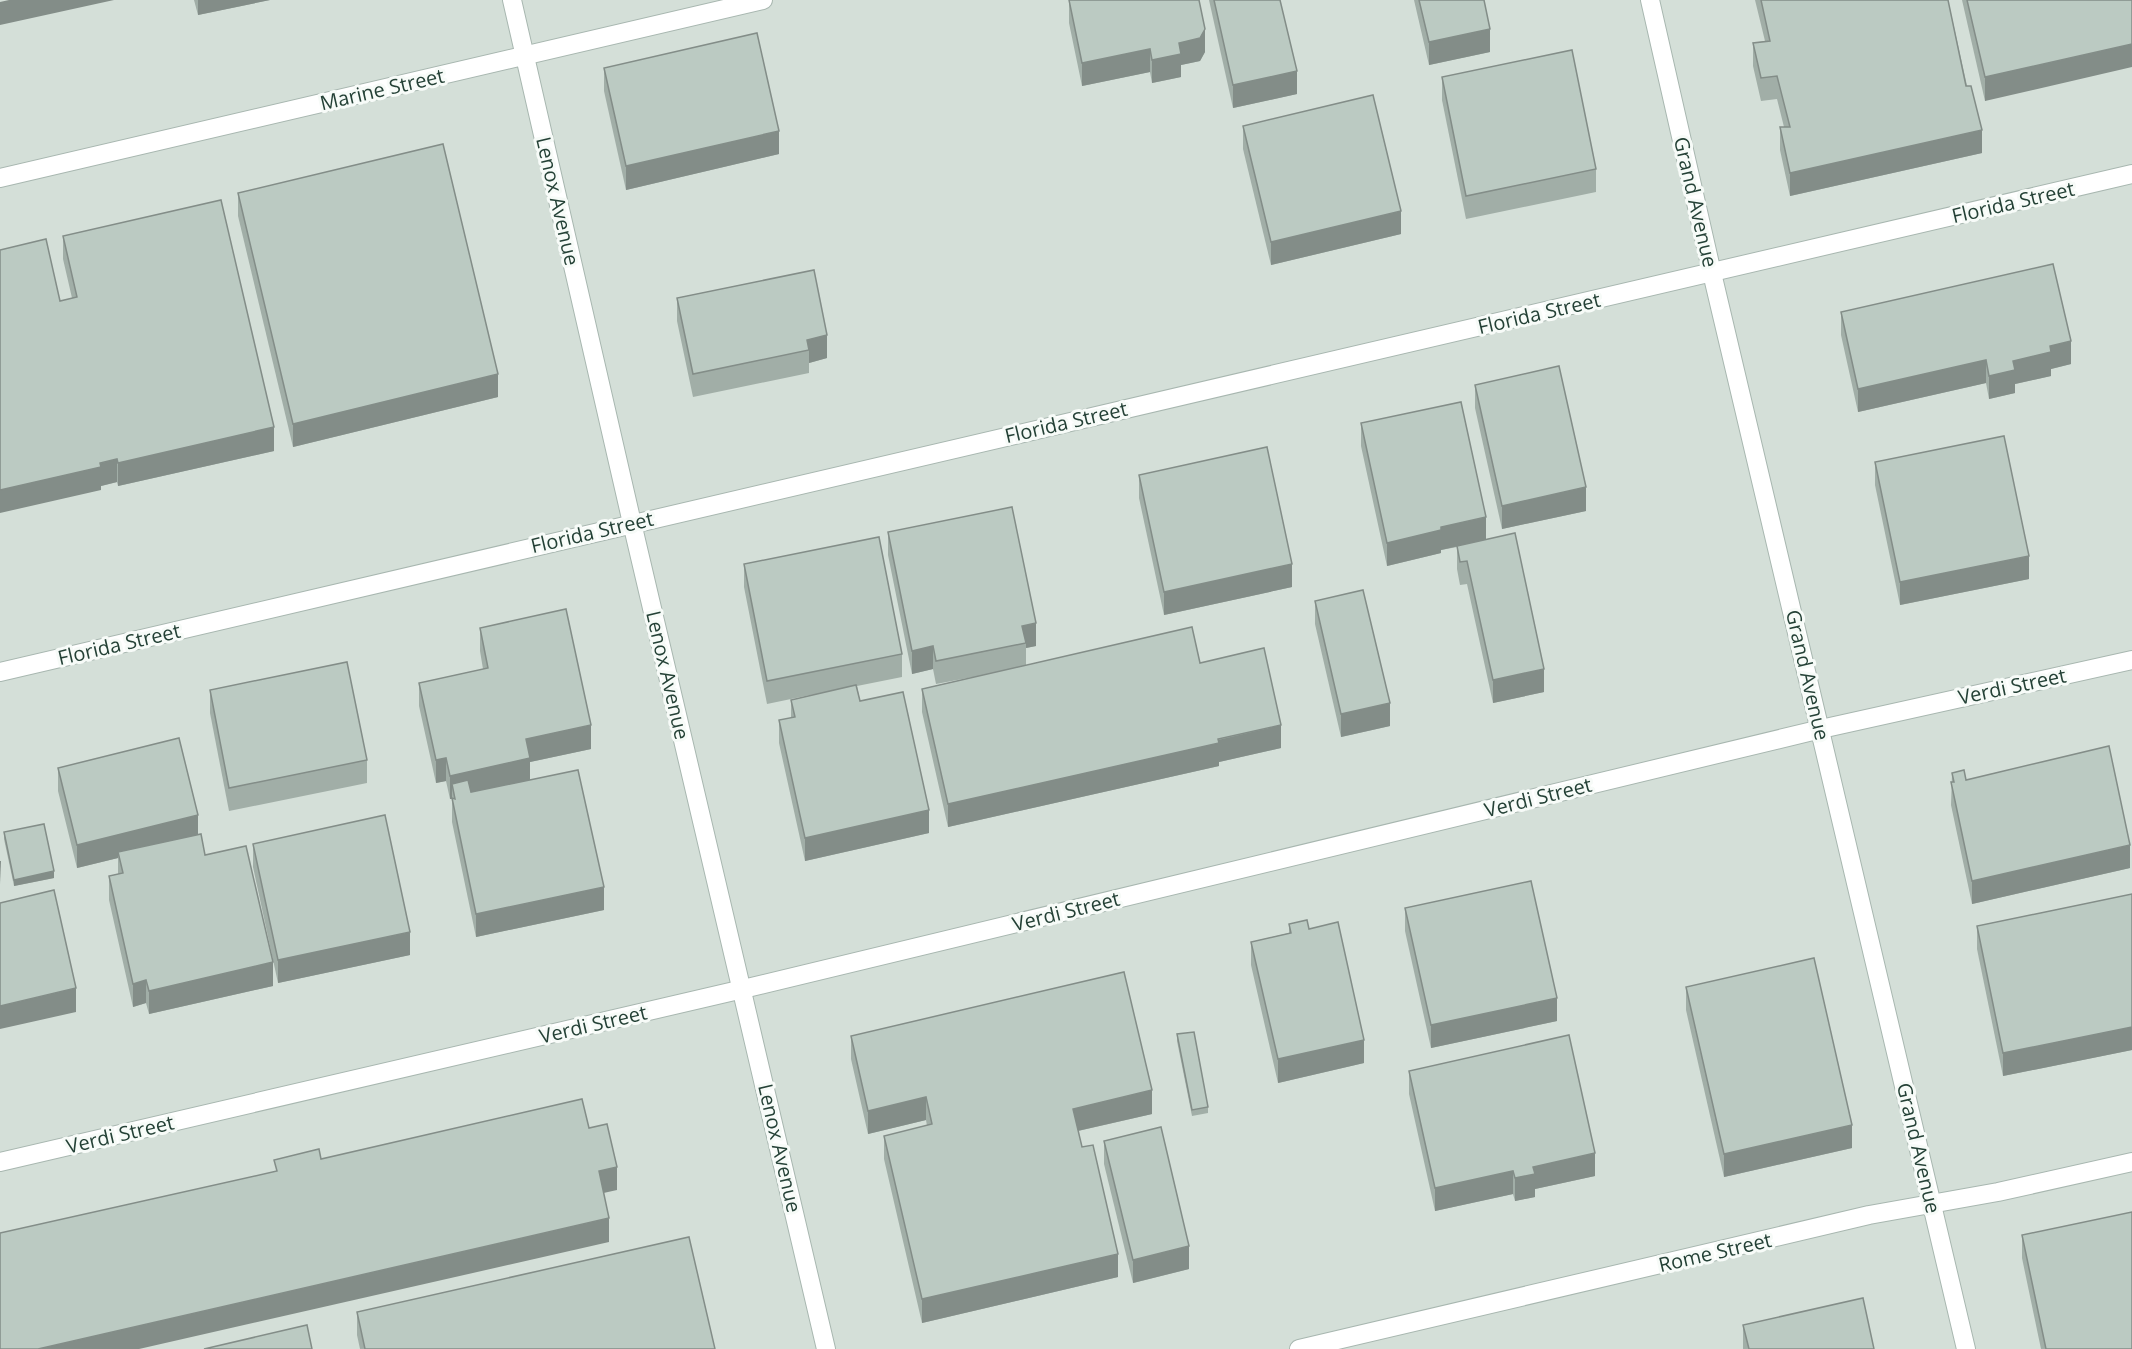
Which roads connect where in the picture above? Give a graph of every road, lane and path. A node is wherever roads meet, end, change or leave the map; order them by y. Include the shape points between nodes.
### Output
1 (512, 0) edge
2 (763, 0) edge
3 (1650, 0) edge
4 (524, 56) junction
5 (2132, 174) edge
6 (0, 178) edge
7 (1712, 273) junction
8 (632, 523) junction
9 (2132, 660) edge
10 (0, 672) edge
11 (1821, 729) junction
12 (743, 989) junction
13 (0, 1162) edge
14 (2132, 1162) edge
15 (1932, 1202) junction
16 (826, 1349) edge
17 (1299, 1349) edge
18 (1966, 1349) edge

1 - 4 street, Lenox Avenue
2 - 4 street, Marine Street
3 - 7 street, Grand Avenue
4 - 6 street, Marine Street
4 - 8 street, Lenox Avenue
5 - 7 street, Florida Street
7 - 8 street, Florida Street
7 - 11 street, Grand Avenue
8 - 10 street, Florida Street
8 - 12 street, Lenox Avenue
9 - 11 street, Verdi Street
11 - 12 street, Verdi Street
11 - 15 street, Grand Avenue
12 - 13 street, Verdi Street
12 - 16 street, Lenox Avenue
14 - 15 street, Rome Street via 1998,1192
15 - 17 street, Rome Street
15 - 18 street, Grand Avenue

